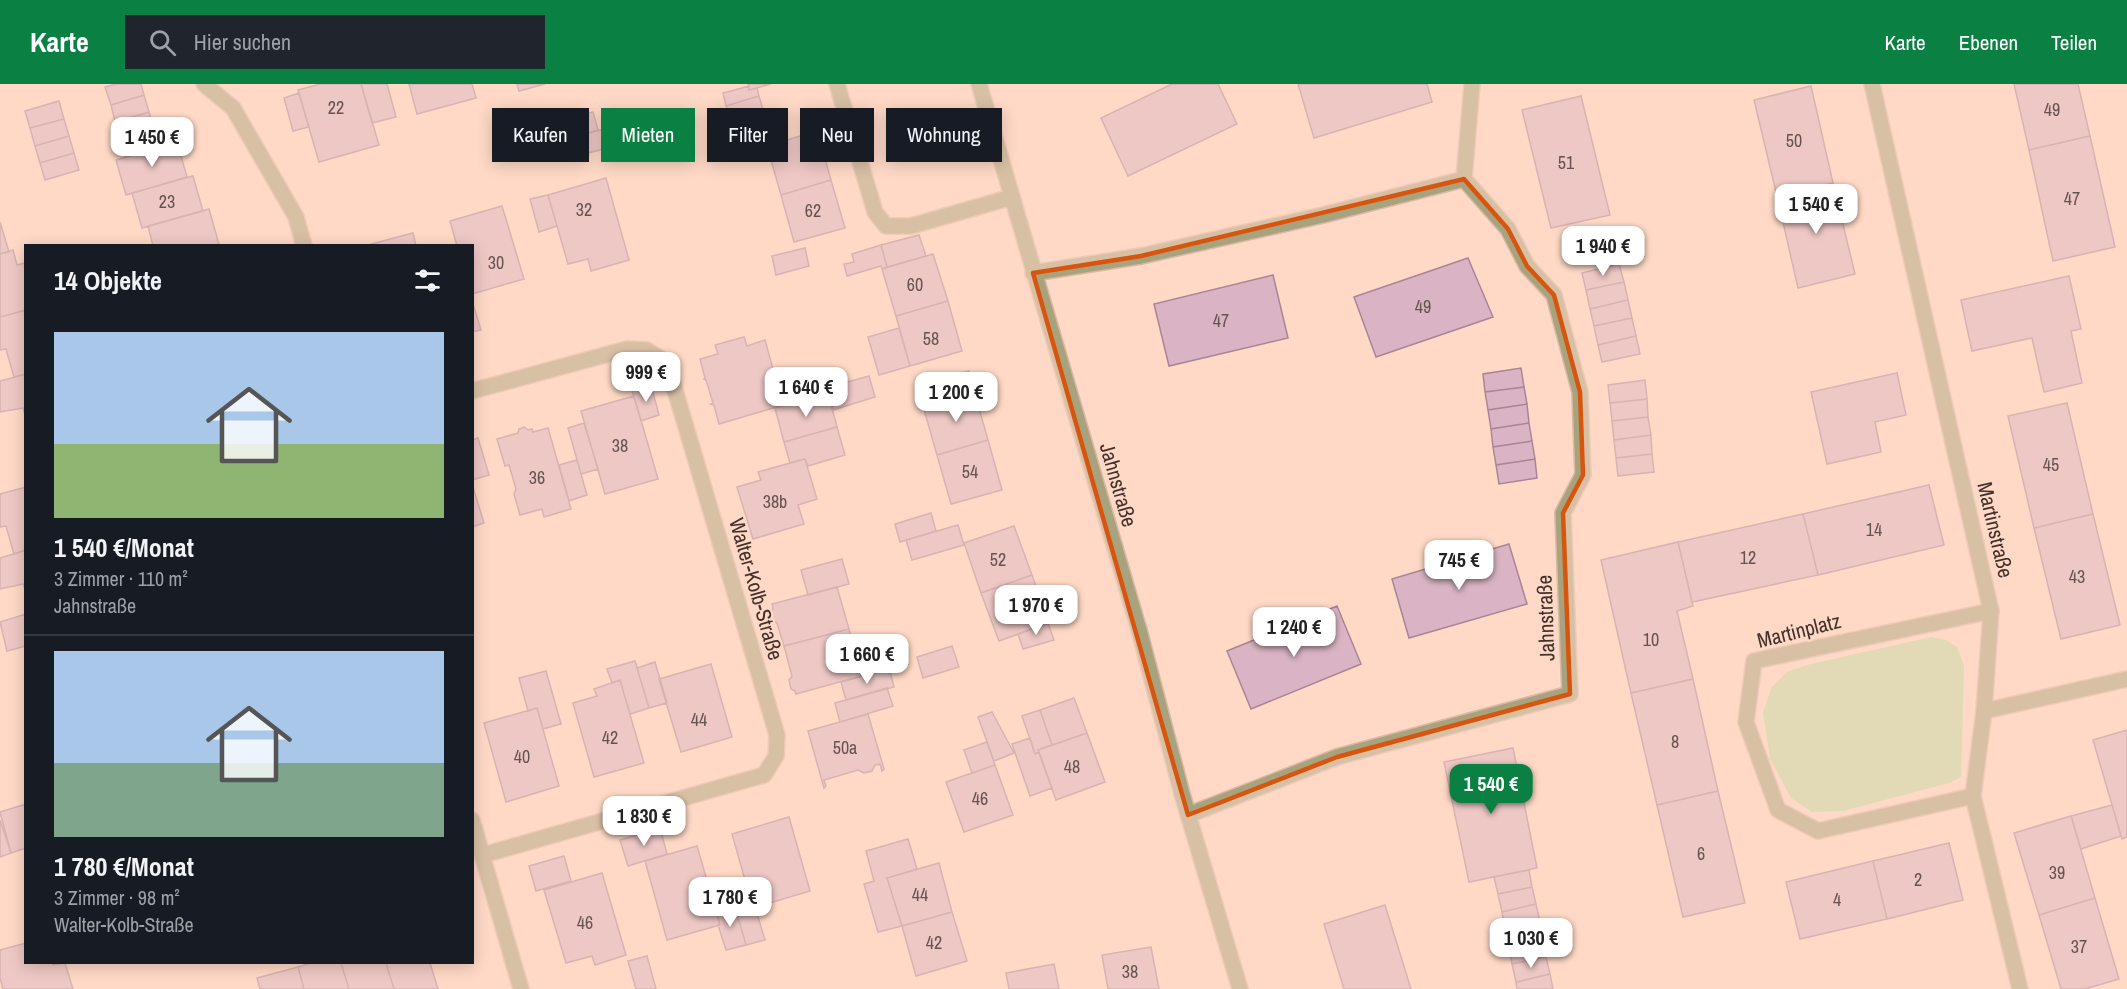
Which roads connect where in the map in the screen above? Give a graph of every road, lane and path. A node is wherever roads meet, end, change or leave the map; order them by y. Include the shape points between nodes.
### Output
1 (204, 84) edge
2 (837, 84) edge
3 (979, 84) edge
4 (1473, 84) edge
5 (1872, 84) edge
6 (1464, 179) junction
7 (1012, 197) junction
8 (303, 244) edge
9 (1034, 273) junction
10 (474, 390) edge
11 (1991, 610) junction
12 (2127, 679) edge
13 (1984, 711) junction
14 (1973, 796) junction
15 (1188, 815) junction
16 (474, 826) edge
17 (483, 855) junction
18 (521, 989) edge
19 (1240, 989) edge
20 (2020, 989) edge

1 - 8 street via 233,108 296,217
2 - 7 street via 875,212 886,226 911,226
3 - 7 street, Jahnstraße
4 - 6 street
5 - 11 street, Martinstraße
6 - 9 street via 1141,256
6 - 15 street, Jahnstraße via 1508,229 1527,266 1554,295 1580,392 1583,475 1563,513 1570,694 1337,757
7 - 9 street, Jahnstraße
9 - 15 street, Jahnstraße via 1139,630
10 - 17 street, Walter-Kolb-Straße via 627,349 647,350 667,363 777,735 776,756 764,775
11 - 13 street, Martinstraße
11 - 14 street, Martinplatz via 1754,661 1746,723 1778,810 1818,831
12 - 13 street
13 - 14 street, Martinstraße
14 - 20 street, Martinstraße
15 - 19 street, Jahnstraße
16 - 17 street
17 - 18 street

